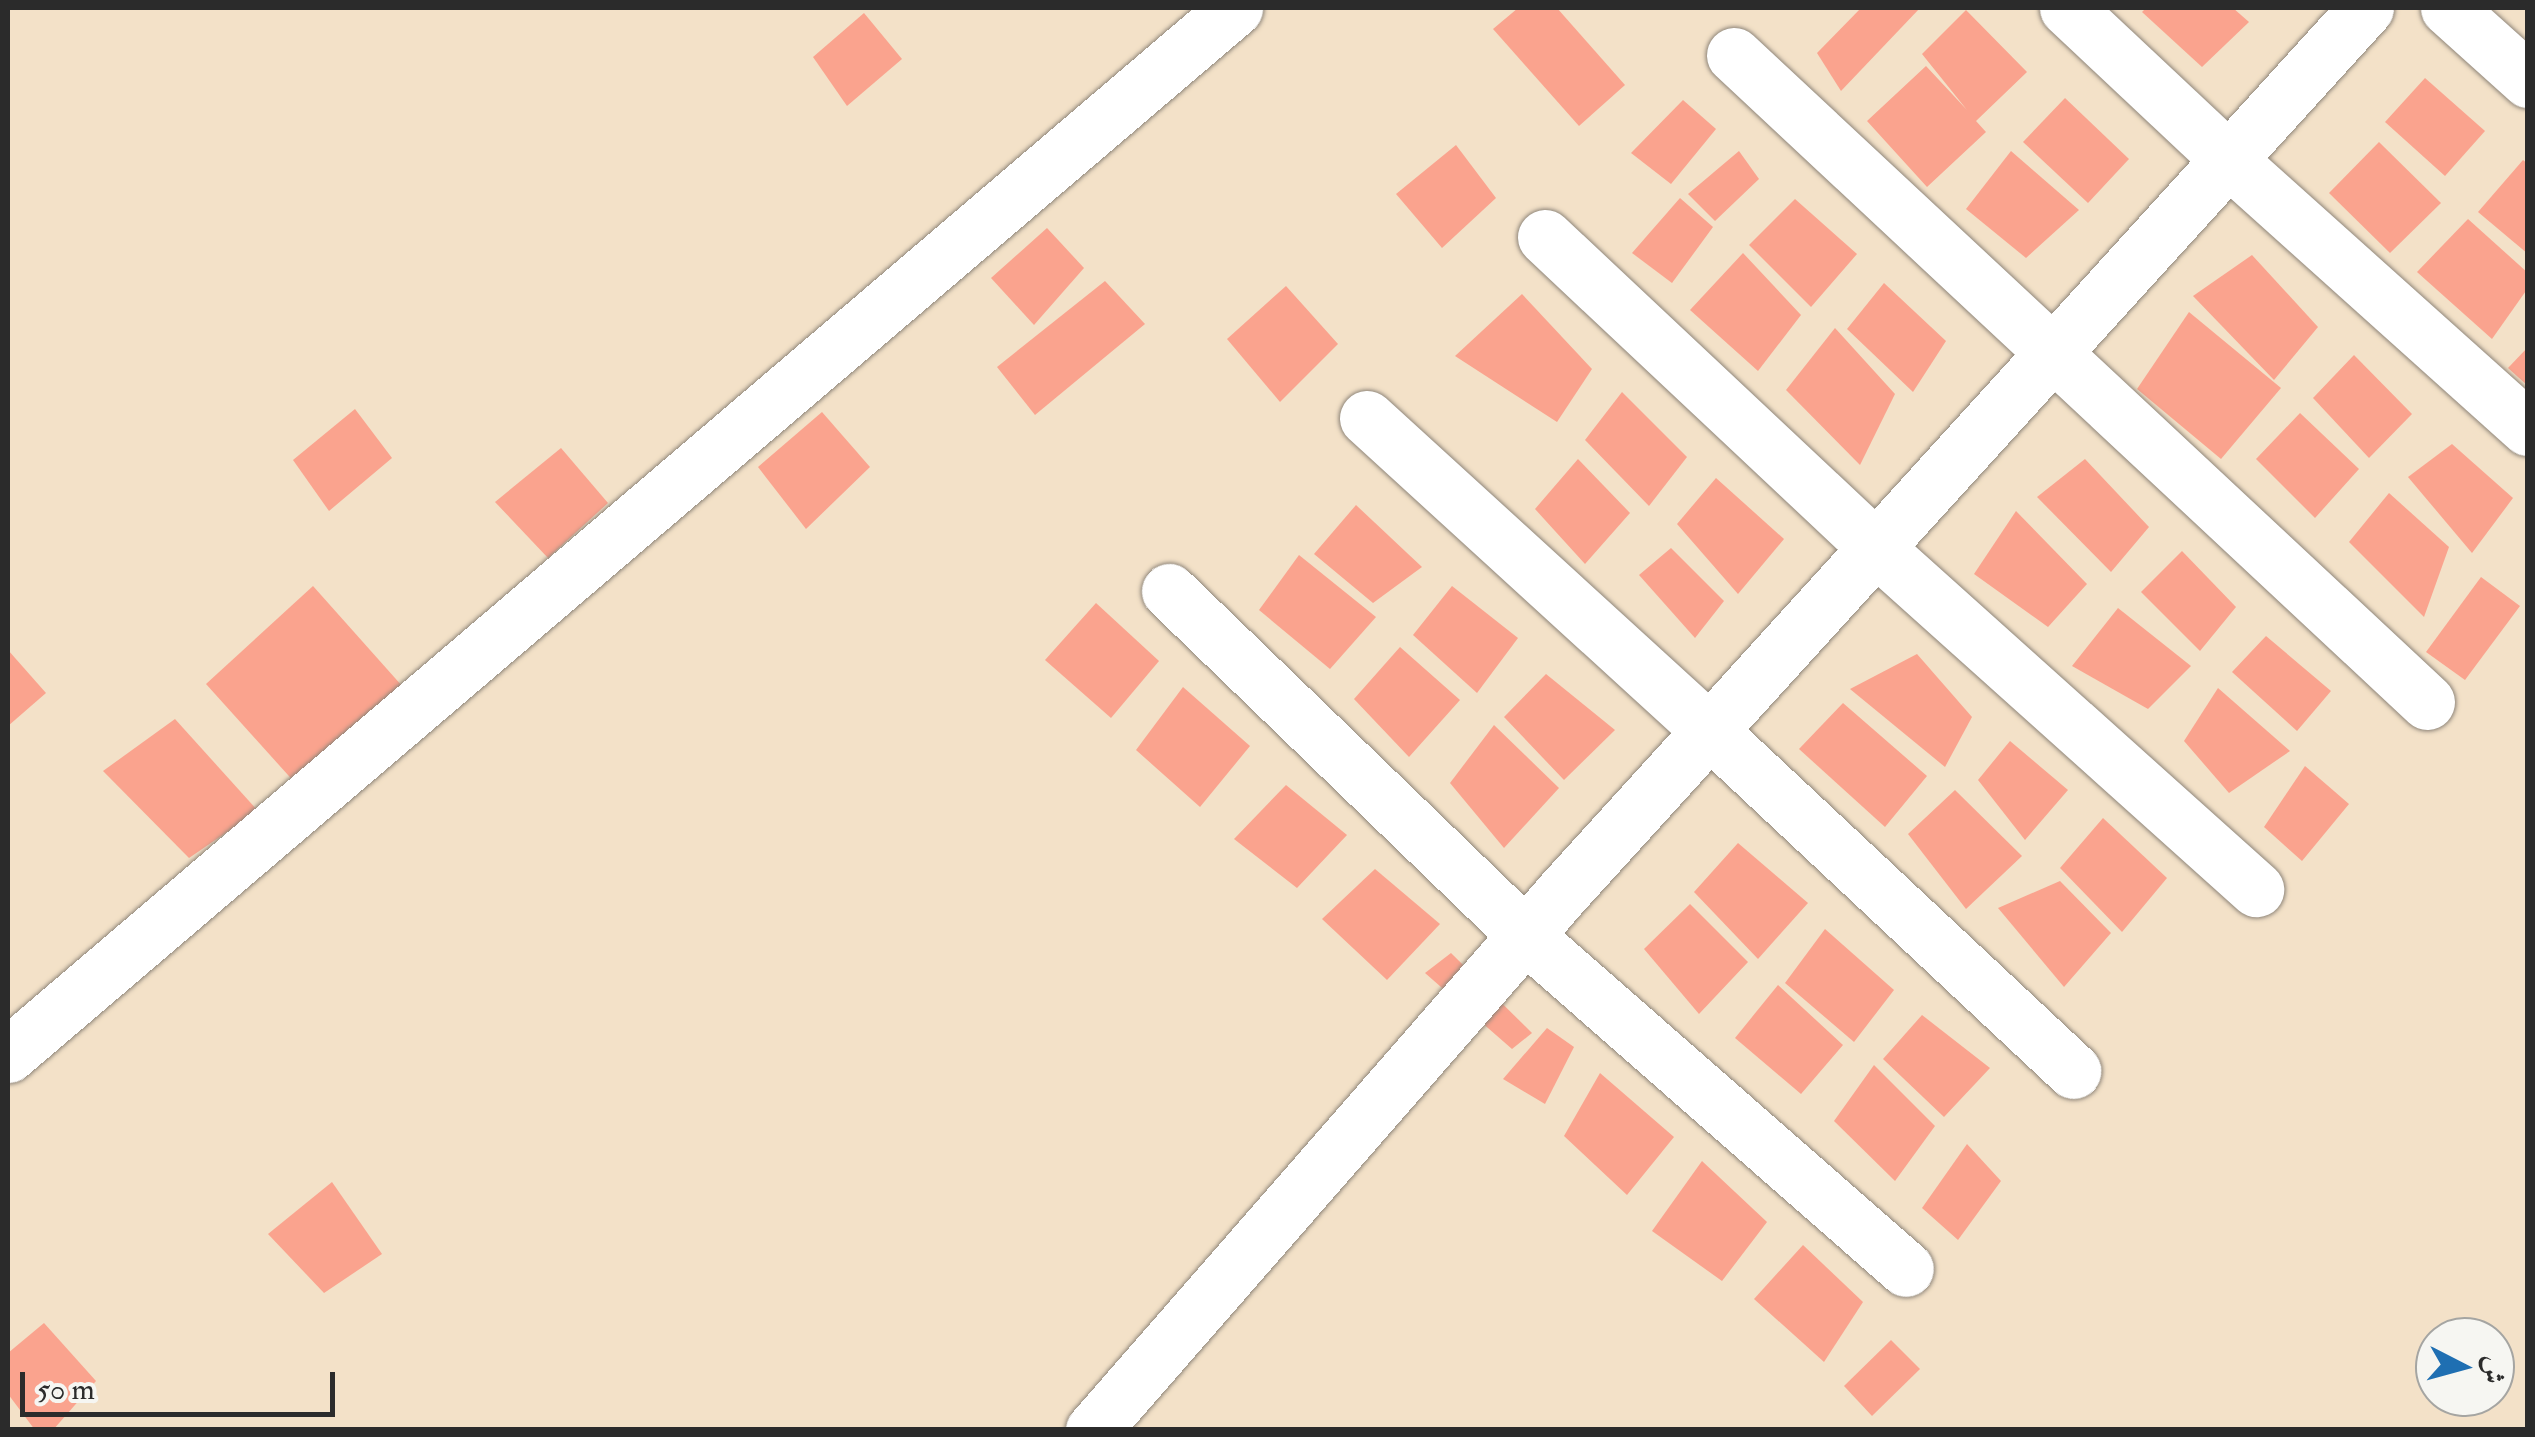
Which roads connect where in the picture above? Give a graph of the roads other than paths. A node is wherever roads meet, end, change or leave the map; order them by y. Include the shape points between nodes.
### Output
1 (1235, 8) edge
2 (2067, 8) edge
3 (2366, 8) edge
4 (2448, 8) edge
5 (1734, 55) dead end
6 (2528, 80) edge
7 (2230, 161) junction
8 (1545, 237) dead end
9 (2052, 353) junction
10 (1367, 418) dead end
11 (2528, 428) edge
12 (1876, 548) junction
13 (1169, 590) dead end
14 (2427, 702) dead end
15 (1710, 730) junction
16 (2256, 889) dead end
17 (1526, 936) junction
18 (8, 1054) edge
19 (2072, 1071) dead end
20 (1906, 1269) dead end
21 (1093, 1430) edge

1 - 18 street
2 - 7 street
3 - 7 street
4 - 6 street
5 - 9 street
7 - 9 street
7 - 11 street
8 - 12 street
9 - 12 street
9 - 14 street
10 - 15 street
12 - 15 street
12 - 16 street
13 - 17 street
15 - 17 street
15 - 19 street
17 - 20 street
17 - 21 street

